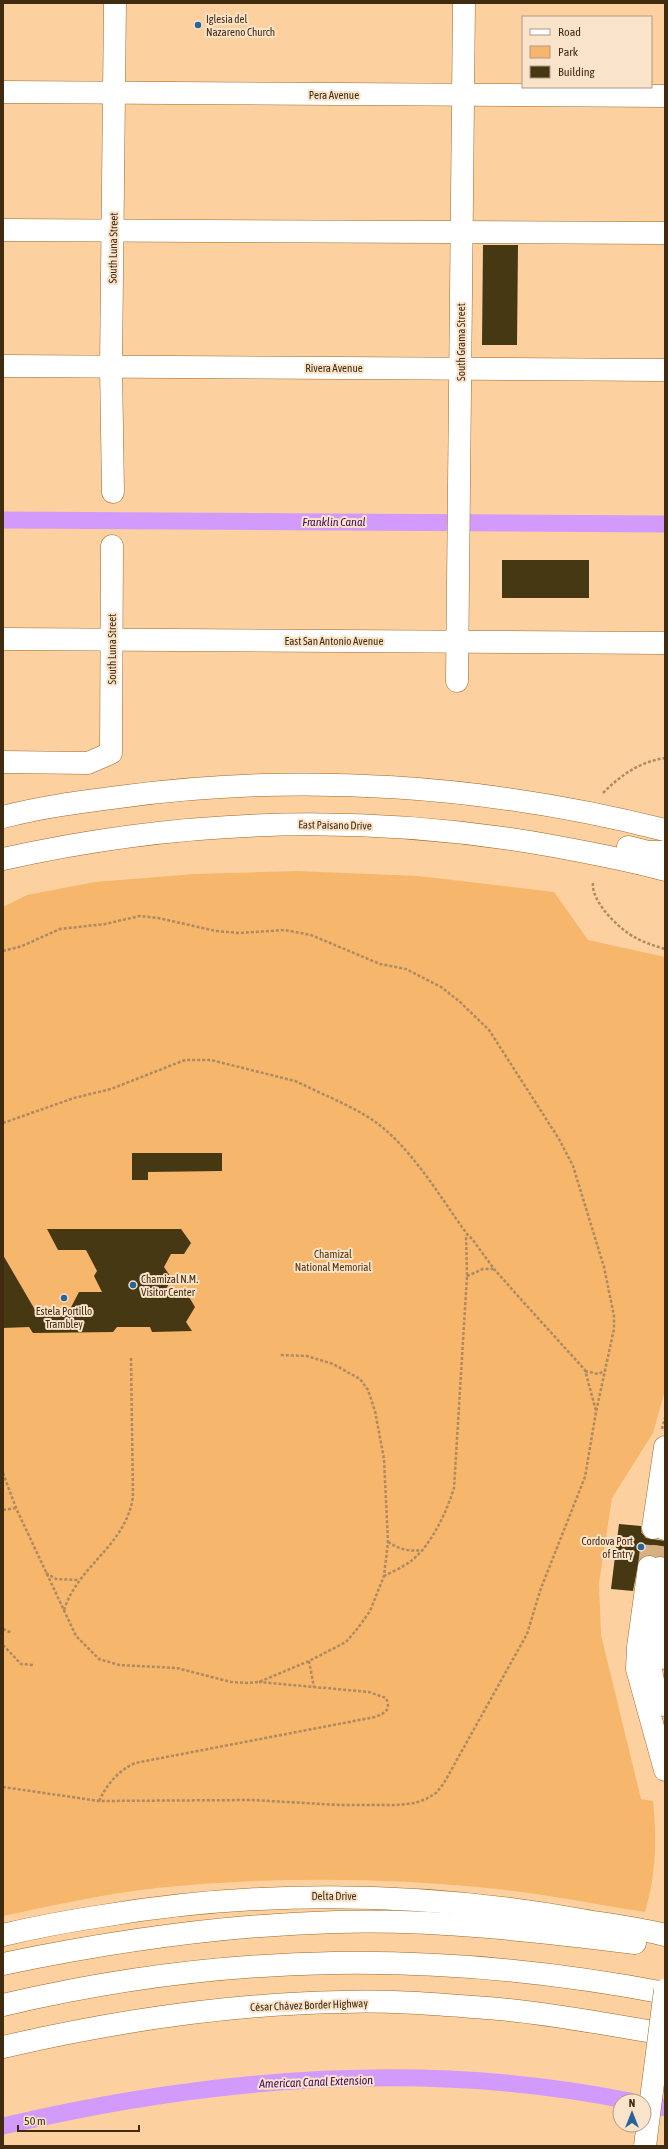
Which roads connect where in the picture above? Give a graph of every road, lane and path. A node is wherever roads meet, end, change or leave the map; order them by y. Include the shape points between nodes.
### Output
1 (115, 3) edge
2 (464, 3) edge
3 (3, 92) edge
4 (115, 93) junction
5 (463, 96) junction
6 (665, 96) edge
7 (3, 230) edge
8 (114, 231) junction
9 (462, 233) junction
10 (665, 233) edge
11 (3, 366) edge
12 (111, 366) junction
13 (460, 369) junction
14 (665, 370) edge
15 (113, 492) dead end
16 (112, 546) dead end
17 (3, 639) edge
18 (112, 640) junction
19 (458, 642) junction
20 (665, 643) edge
21 (457, 681) dead end
22 (665, 758) edge
23 (3, 762) edge
24 (603, 793) dead end
25 (3, 817) edge
26 (665, 830) edge
27 (665, 852) edge
28 (589, 853) junction
29 (3, 858) edge
30 (665, 870) edge
31 (593, 883) dead end
32 (665, 949) edge
33 (3, 951) edge
34 (3, 1123) edge
35 (466, 1234) junction
36 (494, 1269) junction
37 (467, 1276) junction
38 (280, 1355) dead end
39 (131, 1357) dead end
40 (585, 1370) junction
41 (606, 1370) junction
42 (596, 1412) junction
43 (665, 1447) edge
44 (3, 1473) edge
45 (16, 1508) junction
46 (3, 1510) edge
47 (661, 1528) tunnel mouth
48 (388, 1542) junction
49 (422, 1550) junction
50 (46, 1573) junction
51 (384, 1576) junction
52 (78, 1580) junction
53 (64, 1611) junction
54 (3, 1629) edge
55 (665, 1632) edge
56 (12, 1634) dead end
57 (3, 1645) edge
58 (665, 1658) edge
59 (308, 1661) junction
60 (33, 1665) dead end
61 (259, 1682) junction
62 (314, 1687) junction
63 (665, 1705) edge
64 (665, 1770) edge
65 (3, 1787) edge
66 (100, 1801) junction
67 (3, 1935) edge
68 (665, 1935) edge
69 (665, 1947) edge
70 (3, 1964) edge
71 (665, 1992) edge
72 (3, 2005) edge
73 (637, 2030) junction
74 (665, 2034) edge
75 (665, 2037) edge
76 (3, 2047) edge
77 (644, 2146) edge

1 - 4 main road, South Luna Street
2 - 5 main road, South Grama Street
3 - 4 main road, Pera Avenue
4 - 5 main road, Pera Avenue
4 - 8 main road, South Luna Street
5 - 6 main road, Pera Avenue
5 - 9 main road, South Grama Street
7 - 8 main road
8 - 9 main road
8 - 12 main road, South Luna Street
9 - 10 main road
9 - 13 main road, South Grama Street
11 - 12 main road, Rivera Avenue
12 - 13 main road, Rivera Avenue
12 - 15 main road, South Luna Street
13 - 14 main road, Rivera Avenue
13 - 19 main road, South Grama Street
16 - 18 main road, South Luna Street
17 - 18 main road, East San Antonio Avenue
18 - 19 main road, East San Antonio Avenue
18 - 23 main road, South Luna Street via 111,753 88,763
19 - 20 main road, East San Antonio Avenue
19 - 21 main road, South Grama Street
22 - 24 path via 631,769
25 - 26 main road via 79,802 221,786 376,786 525,801 615,817
27 - 28 main road via 648,852 616,844
28 - 29 main road, East Paisano Drive via 471,833 371,826 278,824 234,825 126,835
28 - 30 main road, East Paisano Drive
31 - 32 path via 599,902 620,927 635,938
33 - 41 path via 22,946 60,929 105,924 140,916 216,931 239,933 285,930 311,935 380,964 406,969 440,987 459,1001 489,1030 559,1139 573,1166 604,1266 614,1316
34 - 35 path via 74,1098 111,1089 185,1060 212,1060 295,1081 373,1120 388,1132 420,1168
35 - 36 path
35 - 37 path
36 - 37 path
36 - 40 path
37 - 49 path via 454,1488 448,1507
38 - 48 path via 307,1356 333,1364 352,1373 368,1390 375,1411 384,1459
39 - 52 path via 131,1509 118,1537
40 - 41 path via 598,1374
40 - 42 path
41 - 42 path
42 - 66 path via 585,1477 541,1588 527,1634 436,1793 414,1803 397,1805 252,1800
43 - 47 main road
44 - 45 path
45 - 46 path
45 - 50 path
48 - 49 path via 398,1548
48 - 51 path
49 - 51 path via 411,1561
50 - 52 path via 56,1578
50 - 53 path
51 - 59 path via 370,1611 346,1642
52 - 53 path
53 - 61 path via 81,1643 98,1659 107,1663 176,1668 231,1682
54 - 56 path
55 - 58 main road
57 - 60 path via 21,1664
59 - 61 path
59 - 62 path
61 - 62 path
62 - 66 path via 379,1695 386,1698 388,1710 375,1717 135,1763 125,1768 108,1784
63 - 64 main road via 654,1681 649,1658 655,1567 638,1647 637,1669
65 - 66 path
67 - 68 main road, Delta Drive via 96,1916 206,1901 282,1896 358,1896 472,1904 556,1915
69 - 70 main road via 482,1927 399,1922 337,1922 230,1928 140,1938
71 - 72 main road via 551,1974 448,1965 358,1962 270,1964 208,1969 62,1991
71 - 77 main road, bridge
73 - 74 main road, César Chávez Border Highway
73 - 75 main road
73 - 76 main road, César Chávez Border Highway via 500,2009 343,2002 206,2010 74,2030

